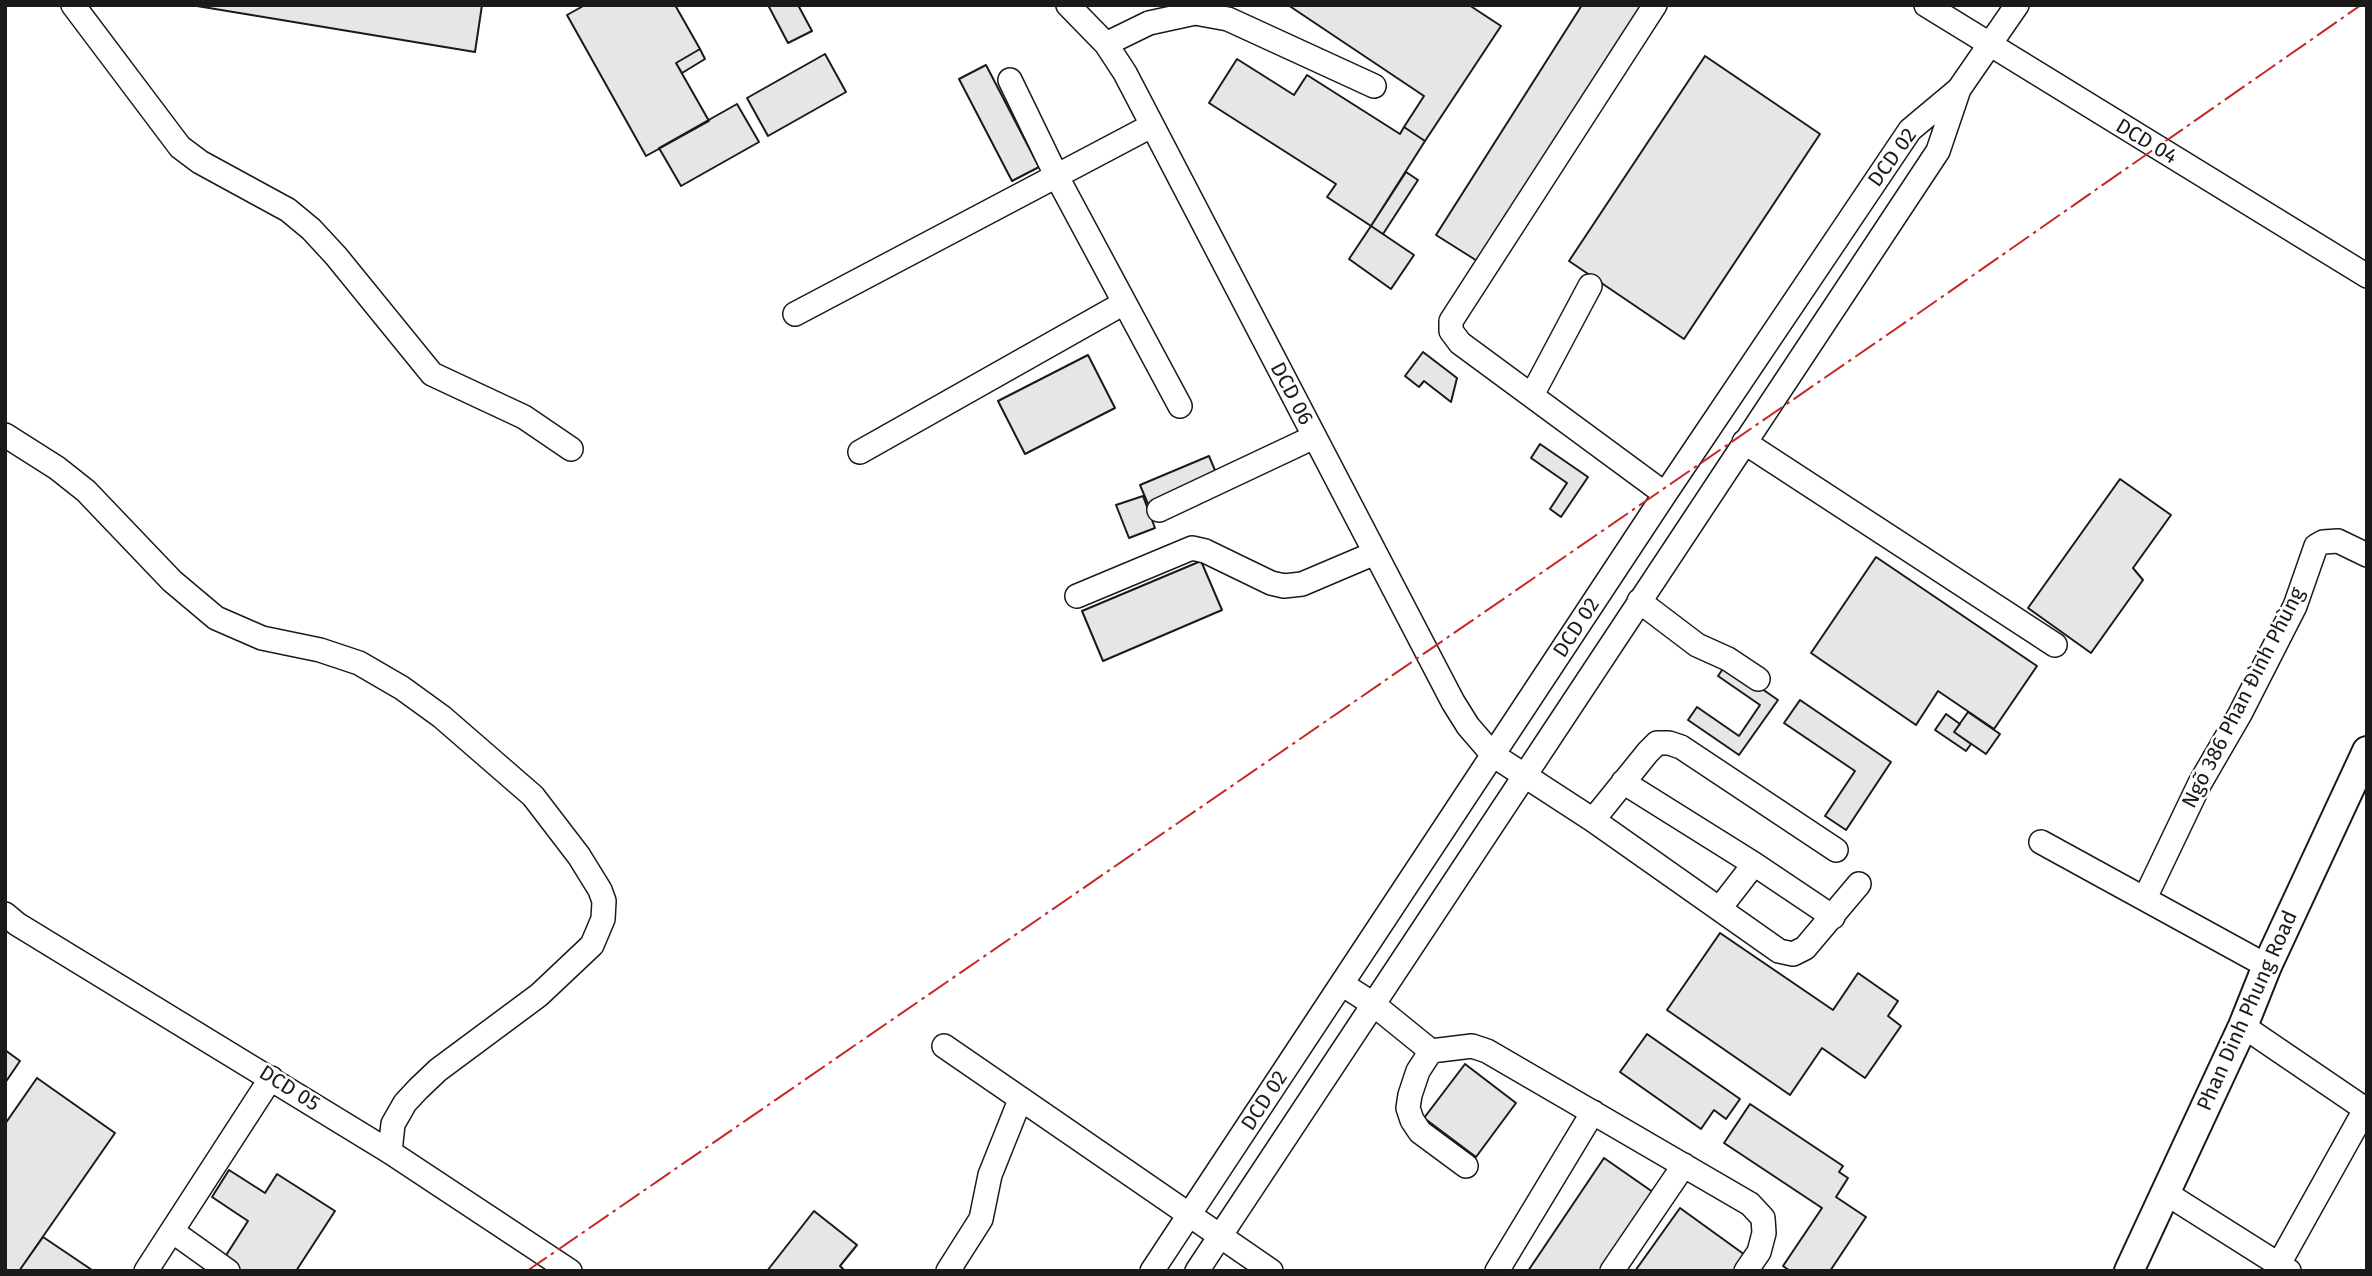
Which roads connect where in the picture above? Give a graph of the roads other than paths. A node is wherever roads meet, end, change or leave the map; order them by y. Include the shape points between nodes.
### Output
1 (73, 5) edge
2 (1068, 5) edge
3 (1655, 5) edge
4 (1926, 5) edge
5 (2017, 5) edge
6 (1232, 12) edge
7 (1106, 44) junction
8 (1990, 46) junction
9 (1010, 80) dead end
10 (1374, 86) dead end
11 (1959, 89) junction
12 (1151, 126) junction
13 (1057, 177) junction
14 (2367, 276) edge
15 (1590, 286) dead end
16 (1124, 303) junction
17 (794, 314) dead end
18 (1532, 395) junction
19 (1180, 406) dead end
20 (5, 435) edge
21 (1314, 437) junction
22 (1744, 443) junction
23 (571, 449) dead end
24 (860, 452) dead end
25 (1665, 494) junction
26 (1159, 510) dead end
27 (1375, 553) junction
28 (2367, 555) edge
29 (1077, 596) dead end
30 (1639, 601) junction
31 (2054, 645) dead end
32 (1758, 679) dead end
33 (2367, 751) edge
34 (1493, 755) junction
35 (1524, 774) junction
36 (1623, 782) junction
37 (1593, 820) junction
38 (2041, 842) dead end
39 (1836, 850) dead end
40 (1754, 864) junction
41 (1859, 884) dead end
42 (2144, 898) junction
43 (1720, 908) junction
44 (5, 914) edge
45 (1833, 917) junction
46 (2267, 966) junction
47 (1342, 984) junction
48 (1373, 1004) junction
49 (2243, 1026) junction
50 (944, 1046) dead end
51 (1430, 1051) junction
52 (271, 1078) junction
53 (1020, 1100) junction
54 (2366, 1108) edge
55 (1593, 1112) junction
56 (390, 1152) junction
57 (1684, 1165) junction
58 (1466, 1167) dead end
59 (2164, 1192) junction
60 (1189, 1216) junction
61 (172, 1231) junction
62 (1220, 1236) junction
63 (1168, 1247) junction
64 (2284, 1267) edge
65 (1200, 1270) edge
66 (146, 1271) edge
67 (228, 1271) edge
68 (570, 1271) edge
69 (948, 1271) edge
70 (1152, 1271) edge
71 (1271, 1271) edge
72 (1497, 1271) edge
73 (1612, 1271) edge
74 (1746, 1271) edge
75 (2129, 1271) edge

1 - 23 street via 180,147 288,210 311,229 432,374 524,417
2 - 7 street, DCD 06
3 - 18 street via 1451,321 1451,331 1460,343
4 - 8 street, DCD 04
5 - 8 street
6 - 7 street via 1167,17
6 - 10 street
7 - 12 street, DCD 06
8 - 11 street
8 - 14 street, DCD 04
9 - 13 street
11 - 22 street, DCD 02 via 1938,151
11 - 25 street, DCD 02 via 1910,130
12 - 13 street
12 - 21 street, DCD 06
13 - 16 street
13 - 17 street
15 - 18 street
16 - 19 street
16 - 24 street
18 - 25 street
20 - 56 street via 86,491 172,581 216,618 262,638 359,663 442,717 533,796 600,890 603,919 592,945 539,995 418,1089 393,1124
21 - 26 street
21 - 27 street, DCD 06
22 - 30 street, DCD 02
22 - 31 street
25 - 34 street, DCD 02
27 - 29 street via 1302,584 1284,586 1192,548
27 - 34 street, DCD 06 via 1453,702
28 - 42 street, Ngõ 386 Phan Đình Phùng via 2338,541 2316,546 2295,606
30 - 32 street via 1697,645
30 - 35 street, DCD 02
33 - 46 main road, Phan Dinh Phung Road
34 - 35 street, DCD 06
34 - 47 street, DCD 02
35 - 37 street, DCD 06
35 - 48 street, DCD 02
36 - 37 street
36 - 39 street via 1657,743 1669,743
36 - 40 street
37 - 43 street, DCD 06
38 - 42 street
40 - 43 street
40 - 45 street
41 - 45 street
42 - 46 street
43 - 45 street, DCD 06 via 1779,951 1793,954 1805,948
44 - 52 street, DCD 05
46 - 49 main road, Phan Dinh Phung Road
47 - 48 street
47 - 60 street, DCD 02
48 - 51 street
48 - 62 street, DCD 02
49 - 54 street
49 - 59 main road, Phan Dinh Phung Road
50 - 53 street
51 - 55 street via 1472,1046 1487,1051
51 - 58 street via 1418,1071 1408,1108 1420,1132
52 - 56 street, DCD 05
52 - 61 street
53 - 60 street
53 - 69 street via 990,1175 981,1219
54 - 64 street
55 - 57 street
55 - 72 street
56 - 68 street, DCD 05
57 - 73 street
57 - 74 street via 1750,1204 1763,1218 1759,1252
59 - 64 street
59 - 75 main road, Phan Dinh Phung Road
60 - 62 street
60 - 63 street, DCD 02
61 - 66 street
61 - 67 street
62 - 65 street, DCD 02
62 - 71 street
63 - 65 street
63 - 70 street, DCD 02

